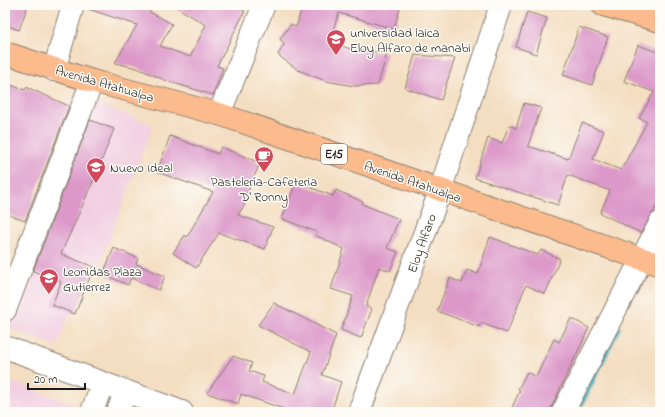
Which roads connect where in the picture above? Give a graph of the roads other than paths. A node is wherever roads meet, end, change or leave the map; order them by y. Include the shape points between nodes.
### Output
1 (73, 5) edge
2 (264, 5) edge
3 (501, 5) edge
4 (604, 5) edge
5 (660, 21) edge
6 (5, 53) edge
7 (54, 70) junction
8 (92, 81) junction
9 (219, 114) junction
10 (440, 191) junction
11 (660, 223) edge
12 (651, 262) edge
13 (5, 310) edge
14 (5, 346) edge
15 (102, 384) junction
16 (122, 402) edge
17 (92, 412) edge
18 (182, 412) edge
19 (359, 412) edge
20 (563, 412) edge

1 - 7 street
2 - 9 street
3 - 10 street, Eloy Alfaro
4 - 5 highway
6 - 7 highway, Avenida Atahualpa / E15
7 - 8 highway, Avenida Atahualpa / E15
8 - 9 highway, Avenida Atahualpa / E15
8 - 13 street
9 - 10 highway, Avenida Atahualpa / E15
10 - 12 highway, Avenida Atahualpa / E15
10 - 19 street, Eloy Alfaro
11 - 12 street
12 - 20 street
14 - 15 street
15 - 16 street
15 - 17 street
16 - 18 street

